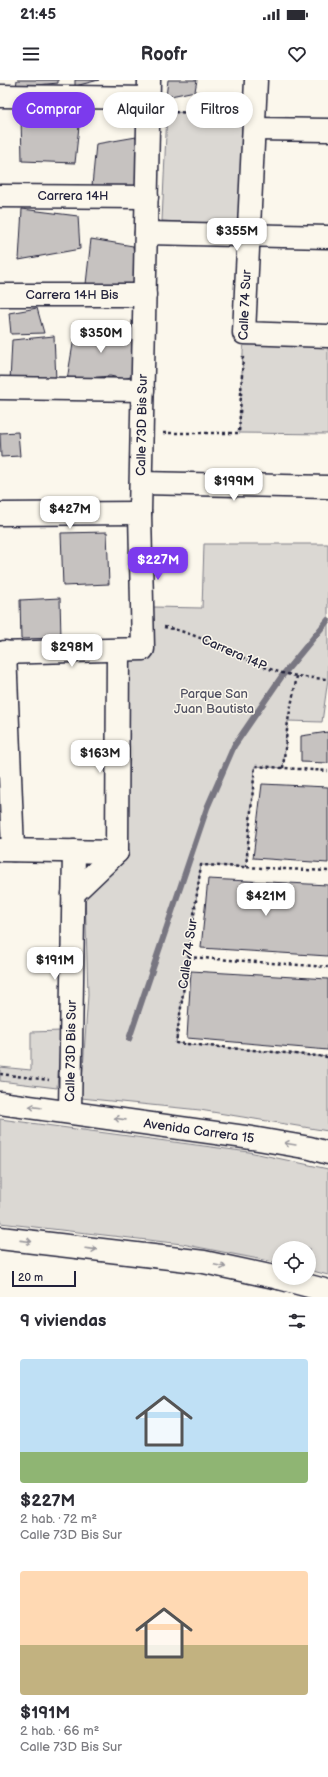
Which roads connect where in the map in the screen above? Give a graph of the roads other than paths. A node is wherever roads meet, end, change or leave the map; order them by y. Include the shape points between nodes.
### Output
1 (256, 80) edge
2 (0, 96) edge
3 (103, 97) edge
4 (254, 121) junction
5 (148, 128) edge
6 (328, 130) edge
7 (0, 196) edge
8 (147, 197) junction
9 (146, 233) junction
10 (248, 235) junction
11 (328, 237) edge
12 (0, 295) edge
13 (145, 295) junction
14 (328, 336) edge
15 (0, 388) edge
16 (143, 390) junction
17 (141, 483) junction
18 (328, 487) edge
19 (140, 513) junction
20 (0, 514) edge
21 (118, 650) junction
22 (2, 653) edge
23 (6, 850) edge
24 (74, 851) junction
25 (117, 852) junction
26 (74, 894) junction
27 (0, 1103) edge
28 (70, 1112) junction
29 (328, 1152) edge
30 (0, 1238) edge
31 (272, 1277) edge
32 (305, 1285) edge
33 (328, 1291) edge

1 - 4 main road, Calle 74 Sur
2 - 3 main road
4 - 6 main road
4 - 10 main road, Calle 74 Sur
5 - 8 main road, Calle 73D Bis Sur
7 - 8 main road, Carrera 14H
8 - 9 main road, Calle 73D Bis Sur
9 - 10 main road
9 - 13 main road, Calle 73D Bis Sur
10 - 11 main road
10 - 14 main road, Calle 74 Sur via 244,333
12 - 13 main road, Carrera 14H Bis
13 - 16 main road, Calle 73D Bis Sur
15 - 16 main road
16 - 17 main road, Calle 73D Bis Sur
17 - 18 main road
17 - 19 main road, Calle 73D Bis Sur
19 - 20 main road
19 - 21 main road, Calle 73D Bis Sur via 143,649
21 - 22 main road
21 - 25 main road
22 - 23 main road
23 - 24 main road
24 - 25 main road
24 - 26 main road, Calle 73D Bis Sur
25 - 26 main road
26 - 28 main road, Calle 73D Bis Sur
28 -> 27 main road, Avenida Carrera 15
29 -> 28 main road, Avenida Carrera 15 via 252,1138
30 -> 31 main road via 204,1262
32 - 33 main road

